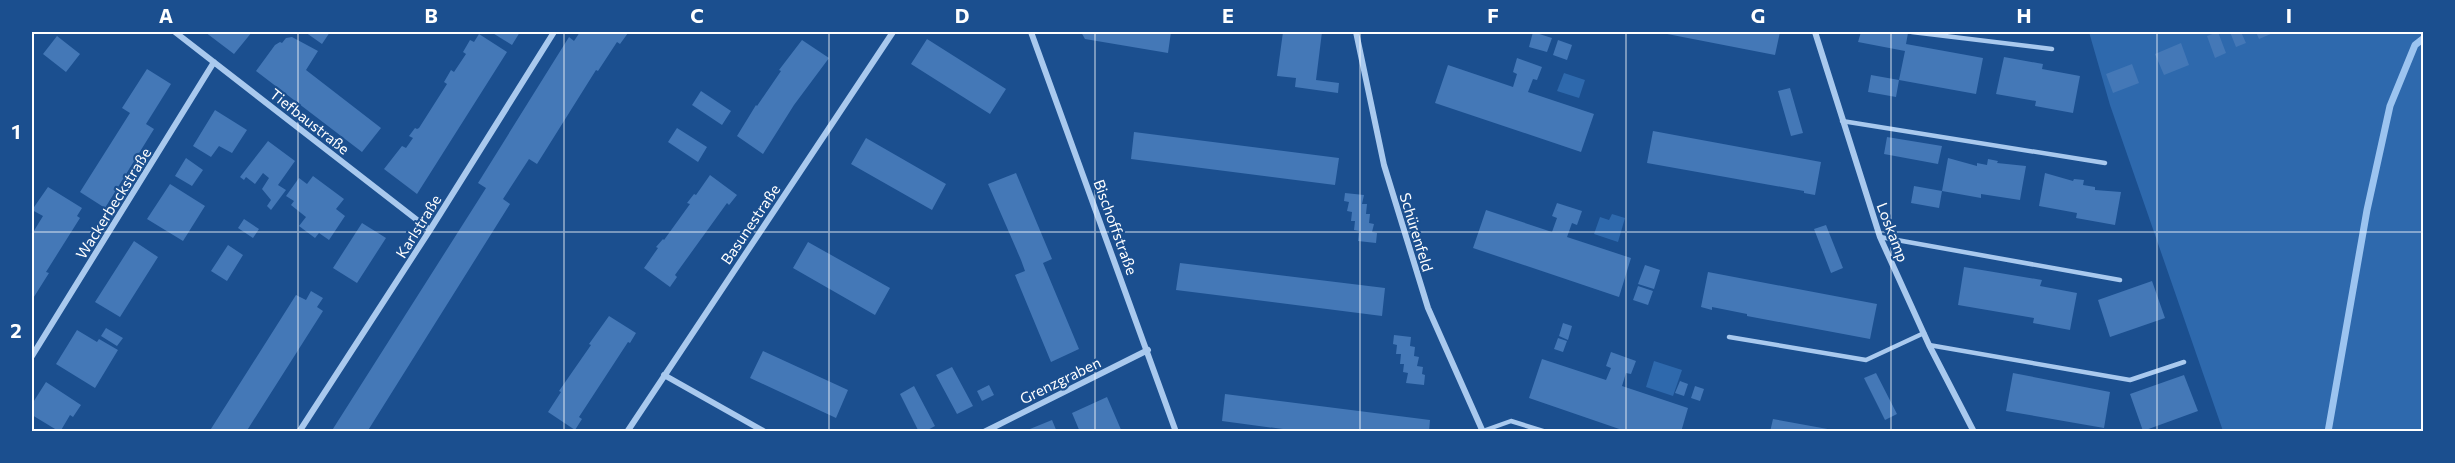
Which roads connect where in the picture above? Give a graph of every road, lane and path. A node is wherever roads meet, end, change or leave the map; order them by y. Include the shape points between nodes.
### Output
1 (175, 32) edge
2 (554, 32) edge
3 (893, 32) edge
4 (1031, 32) edge
5 (1356, 32) edge
6 (1815, 32) edge
7 (1912, 32) edge
8 (2052, 49) dead end
9 (214, 62) junction
10 (1842, 121) junction
11 (2105, 164) dead end
12 (430, 230) junction
13 (1880, 237) junction
14 (2120, 280) dead end
15 (1924, 333) junction
16 (1729, 337) dead end
17 (1929, 345) junction
18 (1148, 350) junction
19 (32, 356) edge
20 (2184, 362) dead end
21 (664, 375) junction
22 (1483, 431) edge
23 (299, 432) edge
24 (627, 432) edge
25 (765, 432) edge
26 (984, 432) edge
27 (1176, 432) edge
28 (1546, 432) edge
29 (1974, 432) edge

1 - 9 street, Tiefbaustraße
2 - 12 street, Karlstraße
3 - 21 street, Basunestraße
4 - 18 street, Bischoffstraße
5 - 22 street, Schürenfeld via 1384,165 1428,308
6 - 10 street, Loskamp
7 - 8 lane
9 - 12 street, Tiefbaustraße
9 - 19 street, Wackerbeckstraße
10 - 11 lane
10 - 13 street, Loskamp
12 - 23 street, Karlstraße
13 - 14 lane
13 - 15 street, Loskamp
15 - 16 lane via 1866,360
15 - 17 street, Loskamp
17 - 20 lane via 2130,380
17 - 29 street, Loskamp
18 - 26 street, Grenzgraben
18 - 27 street, Bischoffstraße
21 - 24 street, Basunestraße
21 - 25 street
22 - 28 lane via 1511,421

